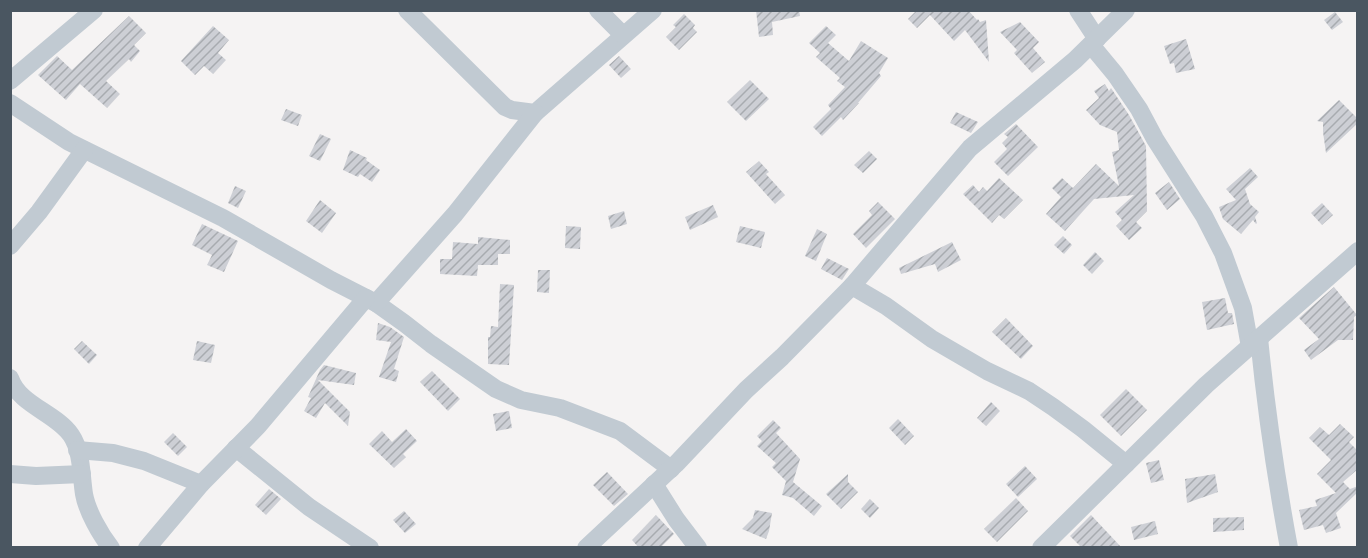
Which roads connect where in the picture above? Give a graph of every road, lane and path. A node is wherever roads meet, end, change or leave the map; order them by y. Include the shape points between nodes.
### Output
1 (94, 10) edge
2 (407, 10) edge
3 (598, 10) edge
4 (653, 10) edge
5 (1078, 10) edge
6 (1126, 10) edge
7 (623, 35) junction
8 (1094, 42) junction
9 (10, 81) edge
10 (10, 103) edge
11 (535, 113) junction
12 (84, 150) junction
13 (10, 246) edge
14 (1358, 251) edge
15 (852, 286) junction
16 (371, 300) junction
17 (1254, 343) junction
18 (10, 378) edge
19 (236, 448) junction
20 (77, 450) junction
21 (1126, 464) junction
22 (671, 469) junction
23 (10, 474) edge
24 (82, 474) junction
25 (201, 484) junction
26 (654, 484) junction
27 (111, 548) edge
28 (147, 548) edge
29 (370, 548) edge
30 (586, 548) edge
31 (698, 548) edge
32 (1041, 548) edge
33 (1289, 548) edge

1 - 9 street
2 - 11 street via 505,107
3 - 7 street
4 - 7 street
5 - 8 street
6 - 8 street
7 - 11 street
8 - 15 street via 970,148
8 - 17 street via 1139,109 1223,253
10 - 12 street
11 - 16 street via 455,214
12 - 13 street
12 - 16 street via 223,218
14 - 17 street
15 - 21 street via 932,339 1029,391
15 - 22 street
16 - 19 street
16 - 22 street via 496,389 620,431
17 - 21 street
17 - 33 street
18 - 20 street via 26,399 71,434
19 - 25 street
19 - 29 street via 309,507
20 - 24 street
20 - 25 street via 113,453
21 - 32 street
22 - 26 street
23 - 24 street
24 - 27 street via 85,497
25 - 28 street
26 - 30 street
26 - 31 street

